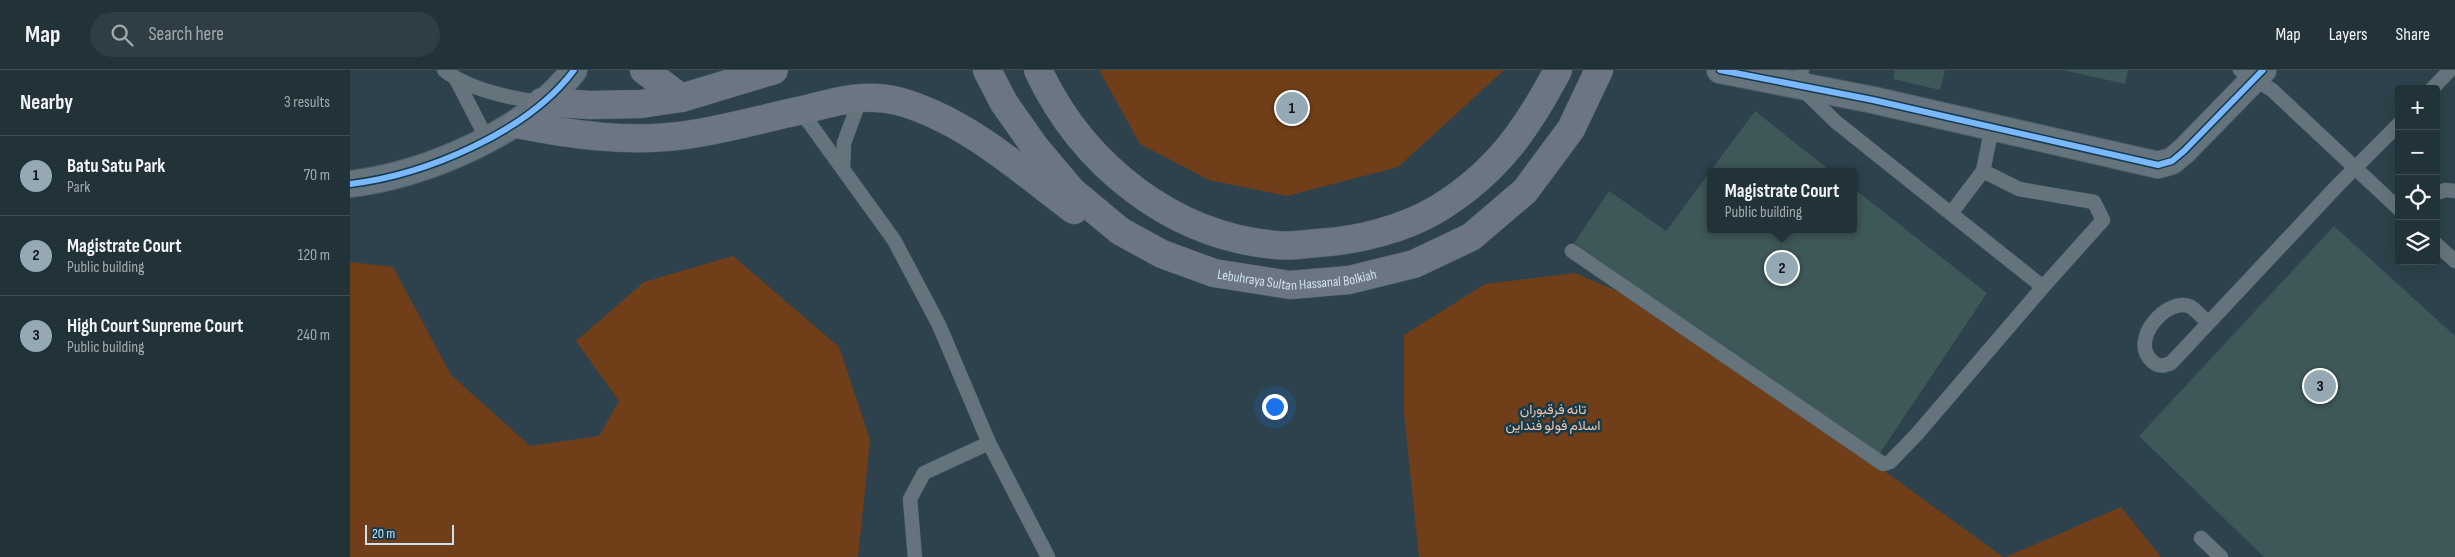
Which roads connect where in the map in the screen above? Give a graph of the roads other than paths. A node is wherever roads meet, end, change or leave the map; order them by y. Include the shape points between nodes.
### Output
1 (444, 70) edge
2 (574, 70) edge
3 (644, 70) edge
4 (774, 70) edge
5 (986, 70) edge
6 (1038, 70) edge
7 (1056, 70) edge
8 (1558, 70) edge
9 (1600, 70) edge
10 (1730, 71) edge
11 (2452, 72) edge
12 (2253, 73) edge
13 (1800, 77) edge
14 (456, 79) junction
15 (2437, 85) edge
16 (862, 97) junction
17 (681, 98) junction
18 (542, 102) junction
19 (800, 110) junction
20 (1066, 121) junction
21 (517, 124) junction
22 (1992, 127) junction
23 (2395, 128) edge
24 (487, 139) junction
25 (2355, 168) junction
26 (843, 169) junction
27 (1983, 171) junction
28 (350, 184) edge
29 (2455, 191) edge
30 (2440, 192) edge
31 (2395, 205) edge
32 (1952, 212) junction
33 (1120, 231) junction
34 (2440, 248) edge
35 (1572, 251) dead end
36 (2455, 261) edge
37 (2043, 287) junction
38 (2208, 323) junction
39 (989, 442) junction
40 (2201, 538) dead end
41 (915, 557) edge
42 (1048, 557) edge
43 (2221, 557) edge

1 - 14 lane
2 - 18 street
3 - 17 highway
4 - 17 highway
5 - 33 highway, Lebuhraya Sultan Hassanal Bolkiah via 1004,103 1072,191
6 - 20 highway, Lebuhraya Sultan Hassanal Bolkiah
7 - 20 highway
8 - 20 highway, Lebuhraya Sultan Hassanal Bolkiah via 1534,114 1510,148 1472,185 1429,213 1383,233 1339,242 1276,246 1223,235 1171,214 1117,178
9 - 33 highway, Lebuhraya Sultan Hassanal Bolkiah via 1571,129 1525,191 1471,237 1414,264 1349,280 1290,285 1214,273 1162,254
10 - 13 street
11 - 15 lane
12 - 22 street via 2184,151 2172,161 2158,165
12 - 25 lane
13 - 22 street
13 - 32 lane via 1836,122
14 - 18 lane via 518,100
14 - 24 lane
16 - 19 highway via 829,101
16 - 26 lane via 844,143
16 - 33 highway via 898,101 943,119 1002,152 1081,215
17 - 18 highway via 641,104
18 - 21 street
19 - 21 highway via 687,135 636,139 578,135
19 - 26 lane
21 - 24 street
22 - 27 lane
23 - 25 lane
24 - 28 street via 432,164 376,181
25 - 31 lane
25 - 38 lane
26 - 39 lane via 894,240 939,325
27 - 32 lane
27 - 37 lane via 2018,189 2094,202 2103,220
29 - 30 lane
32 - 37 lane
34 - 36 lane
35 - 37 lane via 1882,464 1890,462 1917,434
38 - 38 lane via 2191,307 2178,304 2165,311 2146,332 2143,345 2147,356 2155,364 2164,366 2171,363
39 - 41 lane via 924,473 910,499
39 - 42 lane
40 - 43 lane

